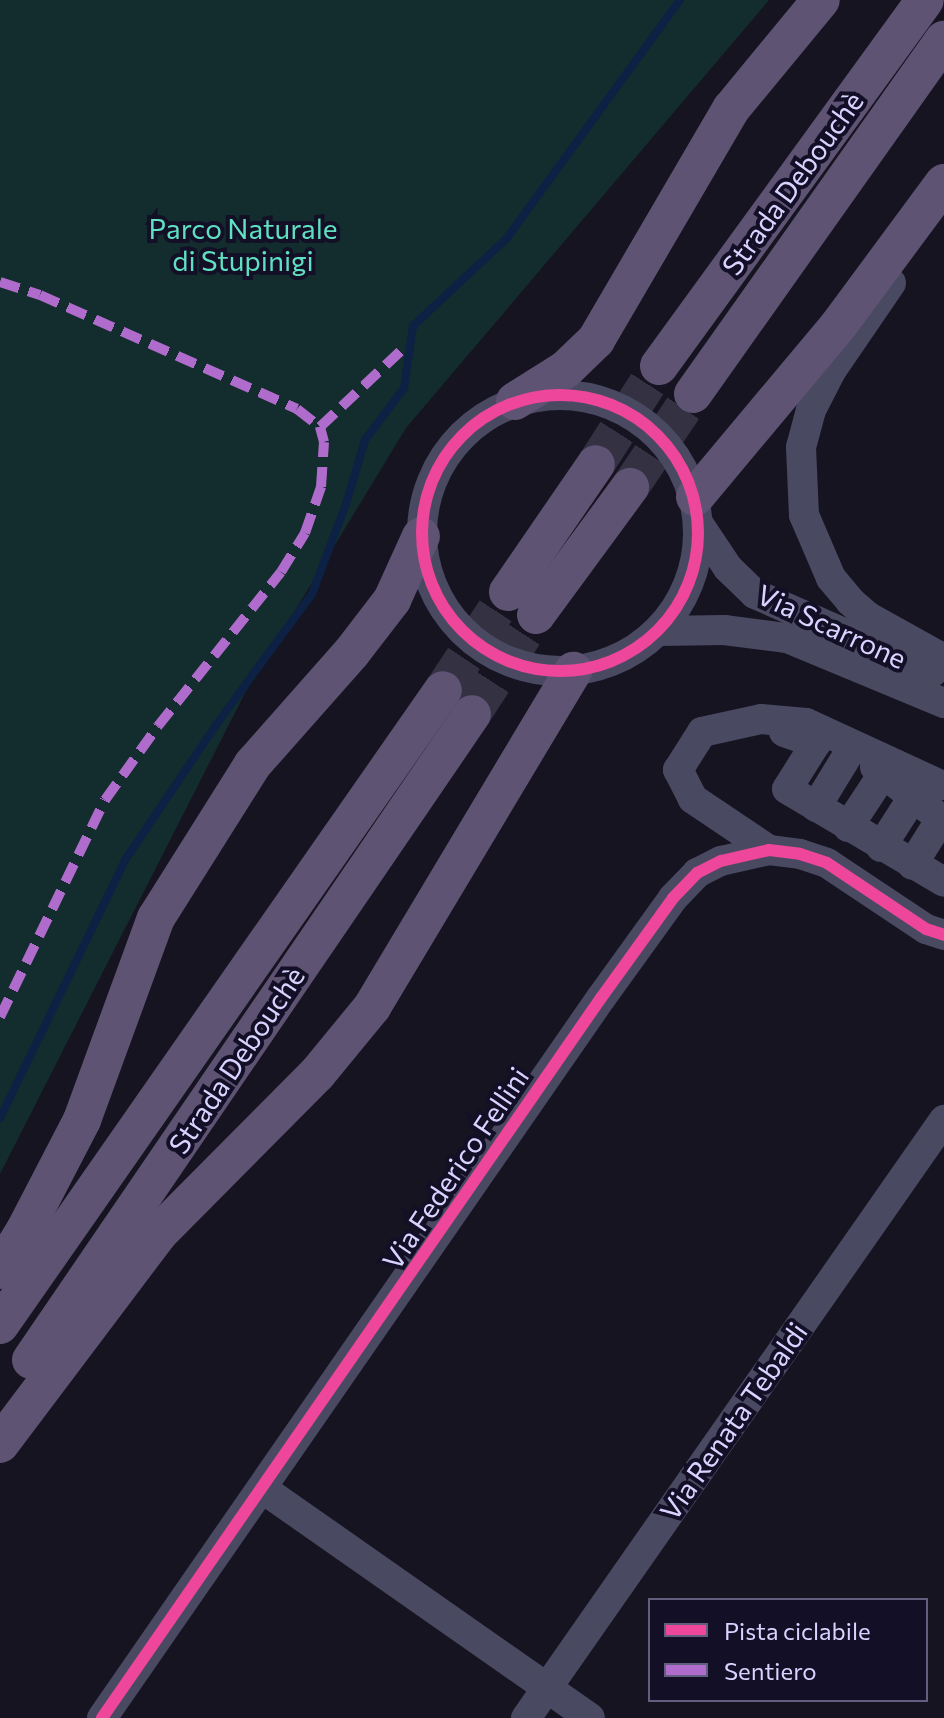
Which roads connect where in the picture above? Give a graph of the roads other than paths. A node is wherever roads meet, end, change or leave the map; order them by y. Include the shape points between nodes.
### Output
1 (821, 0) edge
2 (925, 0) edge
3 (944, 40) edge
4 (942, 188) edge
5 (659, 366) tunnel mouth
6 (693, 394) tunnel mouth
7 (515, 401) junction
8 (596, 464) tunnel mouth
9 (630, 487) tunnel mouth
10 (698, 512) junction
11 (421, 536) junction
12 (660, 631) junction
13 (944, 659) edge
14 (573, 671) junction
15 (944, 676) edge
16 (443, 690) tunnel mouth
17 (944, 703) edge
18 (472, 714) tunnel mouth
19 (844, 742) junction
20 (688, 754) junction
21 (883, 774) junction
22 (941, 785) dead end
23 (913, 797) junction
24 (816, 807) junction
25 (848, 827) junction
26 (881, 847) junction
27 (769, 850) junction
28 (912, 865) junction
29 (944, 882) edge
30 (935, 932) edge
31 (944, 960) edge
32 (943, 1120) edge
33 (0, 1270) edge
34 (0, 1325) edge
35 (0, 1405) edge
36 (0, 1444) edge
37 (263, 1489) junction
38 (548, 1687) junction
39 (102, 1718) edge
40 (526, 1718) edge
41 (590, 1718) edge

1 - 7 main road via 731,109 596,340 566,369
2 - 5 main road, Strada Debouchè
3 - 6 main road, Strada Debouchè
4 - 10 main road
4 - 13 street via 917,245 831,371 811,410 801,447 800,482 804,515 831,578 867,616
7 - 10 street via 558,393 602,400 641,419 675,453
7 - 11 street via 476,422 445,453 426,493
8 - 9 main road via 522,604
10 - 12 street via 687,591
10 - 15 street, Via Scarrone via 728,568 755,594
11 - 14 street via 428,579 449,618 482,648 526,668
11 - 33 main road via 392,600 253,764 156,918 82,1120
12 - 14 street via 620,658
12 - 17 street, Via Scarrone via 724,630 787,638
14 - 36 main road via 372,1007 317,1074 158,1234
16 - 34 main road, Strada Debouchè
18 - 35 main road, Strada Debouchè
19 - 20 street via 806,723 761,719 702,732
19 - 21 street
19 - 22 street
19 - 24 street
20 - 24 street via 728,733 795,733 816,743 787,789
20 - 27 street via 678,770 693,799
21 - 23 street
21 - 25 street
23 - 26 street
23 - 28 street via 941,819
24 - 25 street
25 - 26 street
26 - 28 street
27 - 30 street, Via Federico Fellini via 827,863
27 - 37 street, Via Federico Fellini via 721,861 697,873 673,898
28 - 29 street
30 - 31 street, Via Federico Fellini
32 - 38 street, Via Renata Tebaldi
37 - 38 street
37 - 39 street, Via Federico Fellini
38 - 40 street, Via Renata Tebaldi
38 - 41 street

